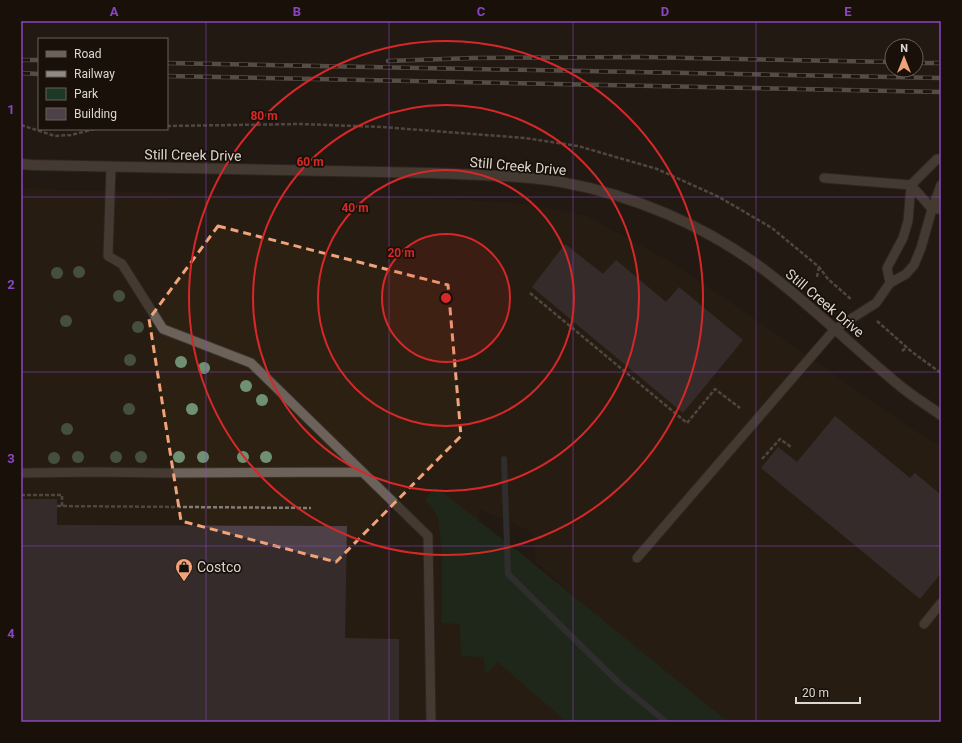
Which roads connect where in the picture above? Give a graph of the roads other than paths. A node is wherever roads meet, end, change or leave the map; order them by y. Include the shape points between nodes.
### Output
1 (941, 159) edge
2 (21, 164) edge
3 (111, 167) junction
4 (824, 178) dead end
5 (911, 185) junction
6 (941, 185) edge
7 (936, 209) edge
8 (890, 283) junction
9 (835, 329) junction
10 (941, 415) edge
11 (362, 472) junction
12 (21, 473) edge
13 (637, 558) dead end
14 (941, 603) edge
15 (924, 624) dead end
16 (431, 722) edge

1 - 5 lane via 937,159
2 - 3 street, Still Creek Drive
3 - 9 street, Still Creek Drive via 432,173 529,178 604,192 646,205 728,246 763,269
3 - 11 lane via 108,256 122,264 163,329 251,363
4 - 5 lane
5 - 7 lane
5 - 8 lane via 908,221 903,238 888,268
6 - 7 lane
7 - 8 lane via 914,265 906,274
8 - 9 lane via 876,303
9 - 10 street, Still Creek Drive via 900,386
9 - 13 lane
11 - 12 lane
11 - 16 lane via 428,536
14 - 15 lane

